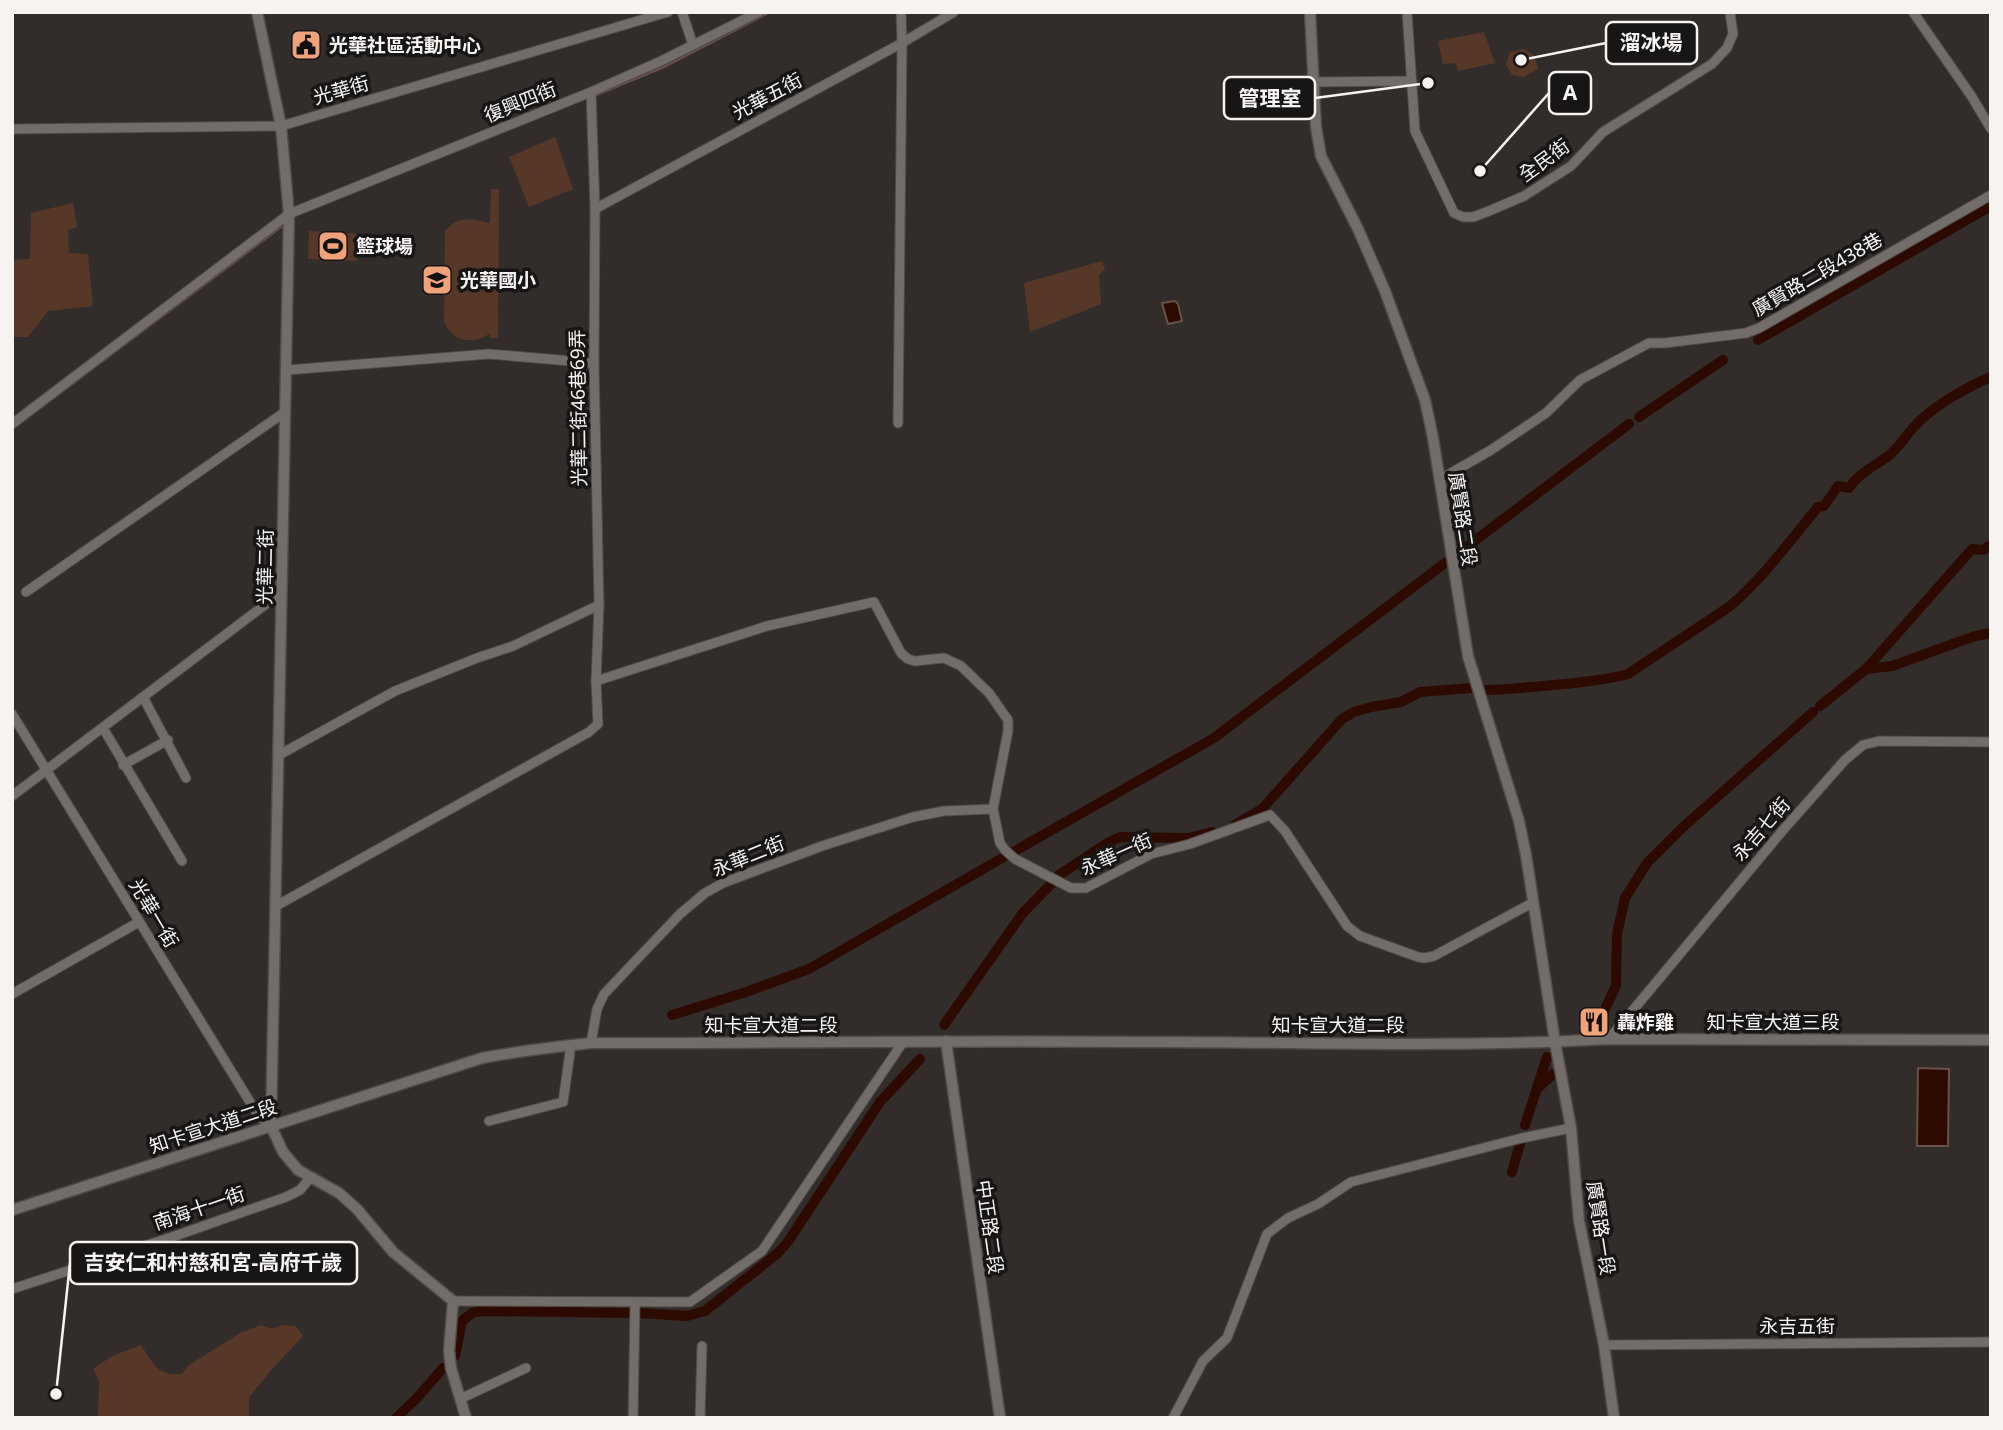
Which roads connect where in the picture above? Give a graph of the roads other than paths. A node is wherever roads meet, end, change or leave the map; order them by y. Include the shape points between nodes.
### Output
1 (257, 12) edge
2 (668, 12) edge
3 (682, 12) edge
4 (759, 12) edge
5 (901, 12) edge
6 (954, 12) edge
7 (1310, 12) edge
8 (1408, 12) edge
9 (1730, 12) edge
10 (1913, 12) edge
11 (902, 43) junction
12 (693, 45) junction
13 (1412, 81) junction
14 (1314, 82) junction
15 (591, 92) junction
16 (281, 126) junction
17 (12, 129) edge
18 (1991, 129) edge
19 (1991, 195) edge
20 (595, 209) junction
21 (289, 214) junction
22 (594, 363) junction
23 (287, 370) junction
24 (285, 412) junction
25 (898, 423) dead end
26 (12, 424) edge
27 (1439, 480) junction
28 (26, 592) dead end
29 (282, 592) junction
30 (599, 605) junction
31 (596, 681) junction
32 (143, 696) junction
33 (12, 714) edge
34 (103, 728) junction
35 (168, 740) junction
36 (1991, 742) edge
37 (279, 755) junction
38 (124, 765) junction
39 (47, 770) junction
40 (186, 778) dead end
41 (12, 796) edge
42 (993, 809) junction
43 (182, 862) dead end
44 (1532, 903) junction
45 (276, 906) junction
46 (139, 922) junction
47 (12, 993) edge
48 (1609, 1039) junction
49 (1991, 1040) edge
50 (946, 1041) junction
51 (903, 1042) junction
52 (1555, 1042) junction
53 (591, 1044) junction
54 (571, 1045) junction
55 (489, 1121) dead end
56 (271, 1126) junction
57 (1571, 1128) junction
58 (311, 1177) junction
59 (12, 1210) edge
60 (12, 1289) edge
61 (453, 1301) junction
62 (635, 1303) junction
63 (1991, 1342) edge
64 (1604, 1345) junction
65 (702, 1346) dead end
66 (526, 1368) dead end
67 (460, 1399) junction
68 (467, 1418) edge
69 (633, 1418) edge
70 (700, 1418) edge
71 (1000, 1418) edge
72 (1173, 1418) edge
73 (1614, 1418) edge

1 - 16 street, 光華二街
2 - 16 street, 光華街
3 - 12 street
4 - 12 street, 復興四街
5 - 11 street
6 - 11 street, 光華五街
7 - 14 street, 廣賢路二段
8 - 13 street, 全民街
9 - 13 street, 全民街 via 1733,34 1712,64 1603,132 1571,166 1524,196 1473,217 1454,213 1420,144
10 - 18 street
11 - 20 street, 光華五街
11 - 25 street
12 - 15 street, 復興四街
13 - 14 street
14 - 27 street, 廣賢路二段 via 1321,156 1358,229 1411,361 1433,438
15 - 20 street, 光華二街46巷69弄
15 - 21 street, 復興四街
16 - 17 street, 光華街
16 - 21 street, 光華二街
19 - 27 street, 廣賢路二段438巷 via 1759,328 1649,343 1619,358 1580,380 1546,413
20 - 22 street, 光華二街46巷69弄
21 - 23 street, 光華二街
21 - 26 street, 復興四街
22 - 23 street via 489,354
22 - 30 street, 光華二街46巷69弄
23 - 24 street, 光華二街
24 - 28 street
24 - 29 street, 光華二街
27 - 44 street, 廣賢路二段 via 1468,656 1519,821
29 - 32 street
29 - 37 street, 光華二街
30 - 31 street, 光華二街46巷69弄
30 - 37 street via 513,646 395,691
31 - 42 street, 永華一街 via 767,626 874,601 895,644 908,659 955,662 989,693 1008,720
31 - 45 street, 光華二街46巷69弄 via 598,724 589,732
32 - 34 street
32 - 35 street
33 - 39 street, 光華一街
34 - 38 street
34 - 39 street
35 - 38 street
35 - 40 street
36 - 48 street, 永吉七街 via 1879,741 1863,745 1783,830
37 - 45 street, 光華二街
38 - 43 street
39 - 41 street
39 - 46 street, 光華一街
42 - 44 street, 永華一街 via 1005,850 1075,889 1086,888 1151,854 1190,845 1270,815 1347,926 1360,936 1424,958
42 - 53 street, 永華二街 via 913,817 714,888 680,914 604,994
44 - 52 street, 廣賢路二段
45 - 56 street, 光華二街
46 - 47 street
46 - 56 street, 光華一街 via 258,1115
48 - 49 street, 知卡宣大道三段
48 - 52 street, 知卡宣大道三段
50 - 51 street, 知卡宣大道二段
50 - 52 street, 知卡宣大道二段
50 - 71 street, 中正路二段
51 - 53 street, 知卡宣大道二段
51 - 62 street via 762,1251 690,1303
52 - 57 street, 廣賢路一段
53 - 54 street, 知卡宣大道二段
54 - 55 street via 562,1102
54 - 56 street, 知卡宣大道二段 via 482,1058
56 - 58 street via 283,1152
56 - 59 street, 知卡宣大道二段
57 - 64 street, 廣賢路一段 via 1579,1221
57 - 72 street via 1350,1182 1278,1225 1266,1234 1227,1338 1203,1361
58 - 60 street, 南海十一街 via 286,1197
58 - 61 street via 339,1193 393,1251
61 - 62 street
61 - 67 street via 449,1351
62 - 69 street
63 - 64 street, 永吉五街
64 - 73 street, 廣賢路一段
65 - 70 street
66 - 67 street
67 - 68 street

